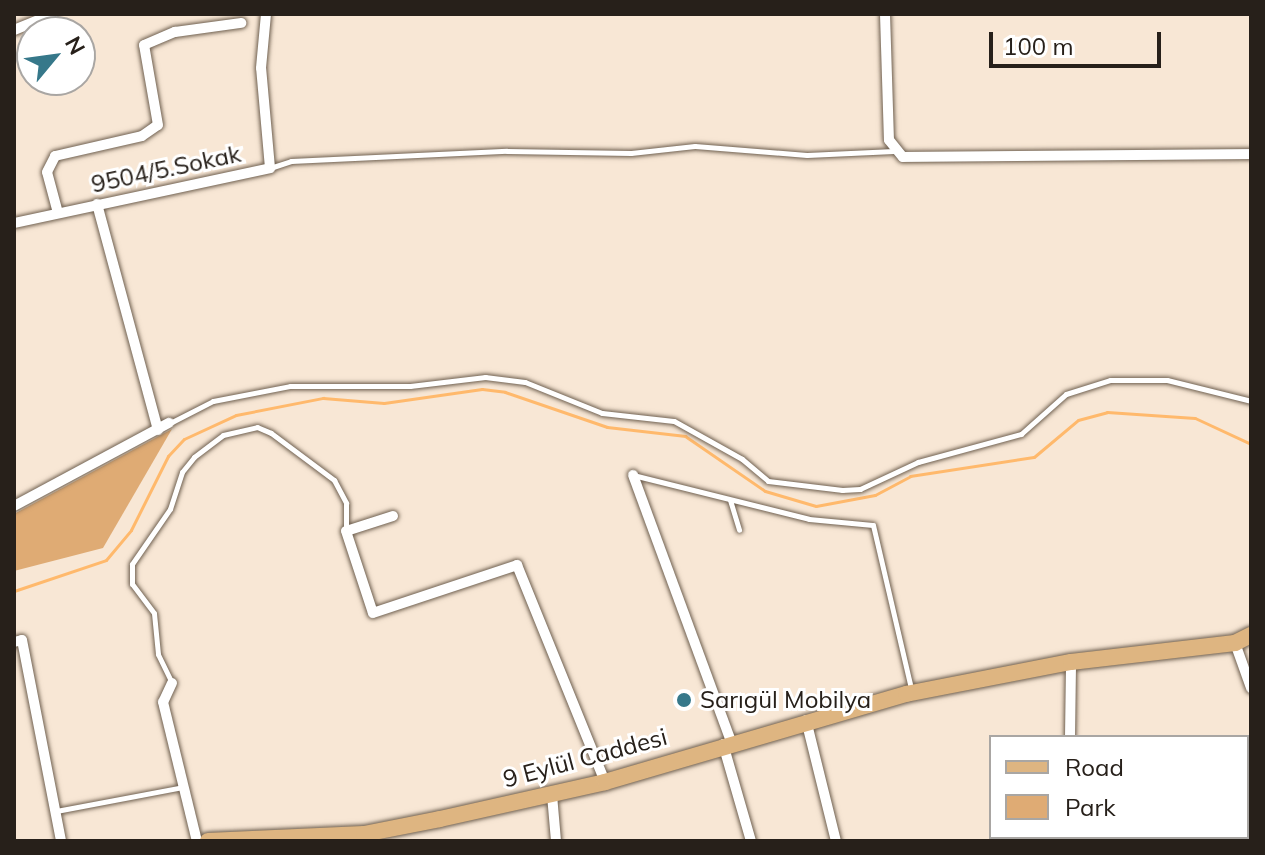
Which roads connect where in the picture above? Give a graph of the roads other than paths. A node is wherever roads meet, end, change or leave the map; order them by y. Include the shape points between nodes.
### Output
1 (53, 14) edge
2 (266, 14) edge
3 (885, 14) edge
4 (241, 23) dead end
5 (14, 30) edge
6 (894, 151) junction
7 (1251, 154) edge
8 (270, 168) junction
9 (97, 204) junction
10 (58, 213) junction
11 (14, 223) edge
12 (1251, 401) edge
13 (169, 423) joint
14 (158, 430) junction
15 (633, 475) joint
16 (729, 499) junction
17 (14, 506) edge
18 (393, 516) dead end
19 (739, 530) dead end
20 (346, 531) junction
21 (1251, 635) edge
22 (14, 642) edge
23 (1235, 643) junction
24 (1071, 662) junction
25 (172, 683) joint
26 (1251, 688) edge
27 (912, 693) junction
28 (806, 720) junction
29 (1070, 735) edge
30 (727, 743) junction
31 (605, 782) junction
32 (184, 787) junction
33 (552, 795) junction
34 (55, 811) junction
35 (364, 837) edge
36 (61, 841) edge
37 (197, 841) edge
38 (208, 841) edge
39 (556, 841) edge
40 (751, 841) edge
41 (836, 841) edge

1 - 5 street
2 - 8 street, 9504/5.Sokak via 261,68
3 - 6 street via 889,140
4 - 10 street via 175,32 144,45 158,125 142,136 55,156 47,172
6 - 7 street via 903,157
6 - 8 lane via 807,155 695,146 631,153 507,151 291,161
8 - 9 street, 9504/5.Sokak
9 - 10 street, 9504/5.Sokak
9 - 14 street
10 - 11 street, 9504/5.Sokak
12 - 13 lane via 1167,380 1110,380 1066,394 1021,434 918,462 860,489 842,490 768,481 742,459 674,421 602,413 525,382 485,377 410,386 290,386 213,401
13 - 14 street
14 - 17 street
15 - 16 lane
15 - 30 street
16 - 19 lane
16 - 27 lane via 809,519 873,525
18 - 20 street
20 - 25 lane via 346,503 334,480 271,433 257,427 223,435 194,457 182,472 170,509 132,564 132,584 154,613 158,654
20 - 31 street via 373,613 517,565
21 - 23 main road, 9 Eylül Caddesi
22 - 34 street via 22,640
23 - 24 main road, 9 Eylül Caddesi
23 - 26 street
24 - 27 main road, 9 Eylül Caddesi
24 - 29 street
25 - 32 street via 163,702
27 - 28 main road, 9 Eylül Caddesi
28 - 30 main road, 9 Eylül Caddesi
28 - 41 street
30 - 31 main road, 9 Eylül Caddesi
30 - 40 street
31 - 33 main road, 9 Eylül Caddesi
32 - 34 lane
32 - 37 street
33 - 35 main road, 9 Eylül Caddesi
33 - 39 street
34 - 36 street
35 - 38 main road, 9 Eylül Caddesi

